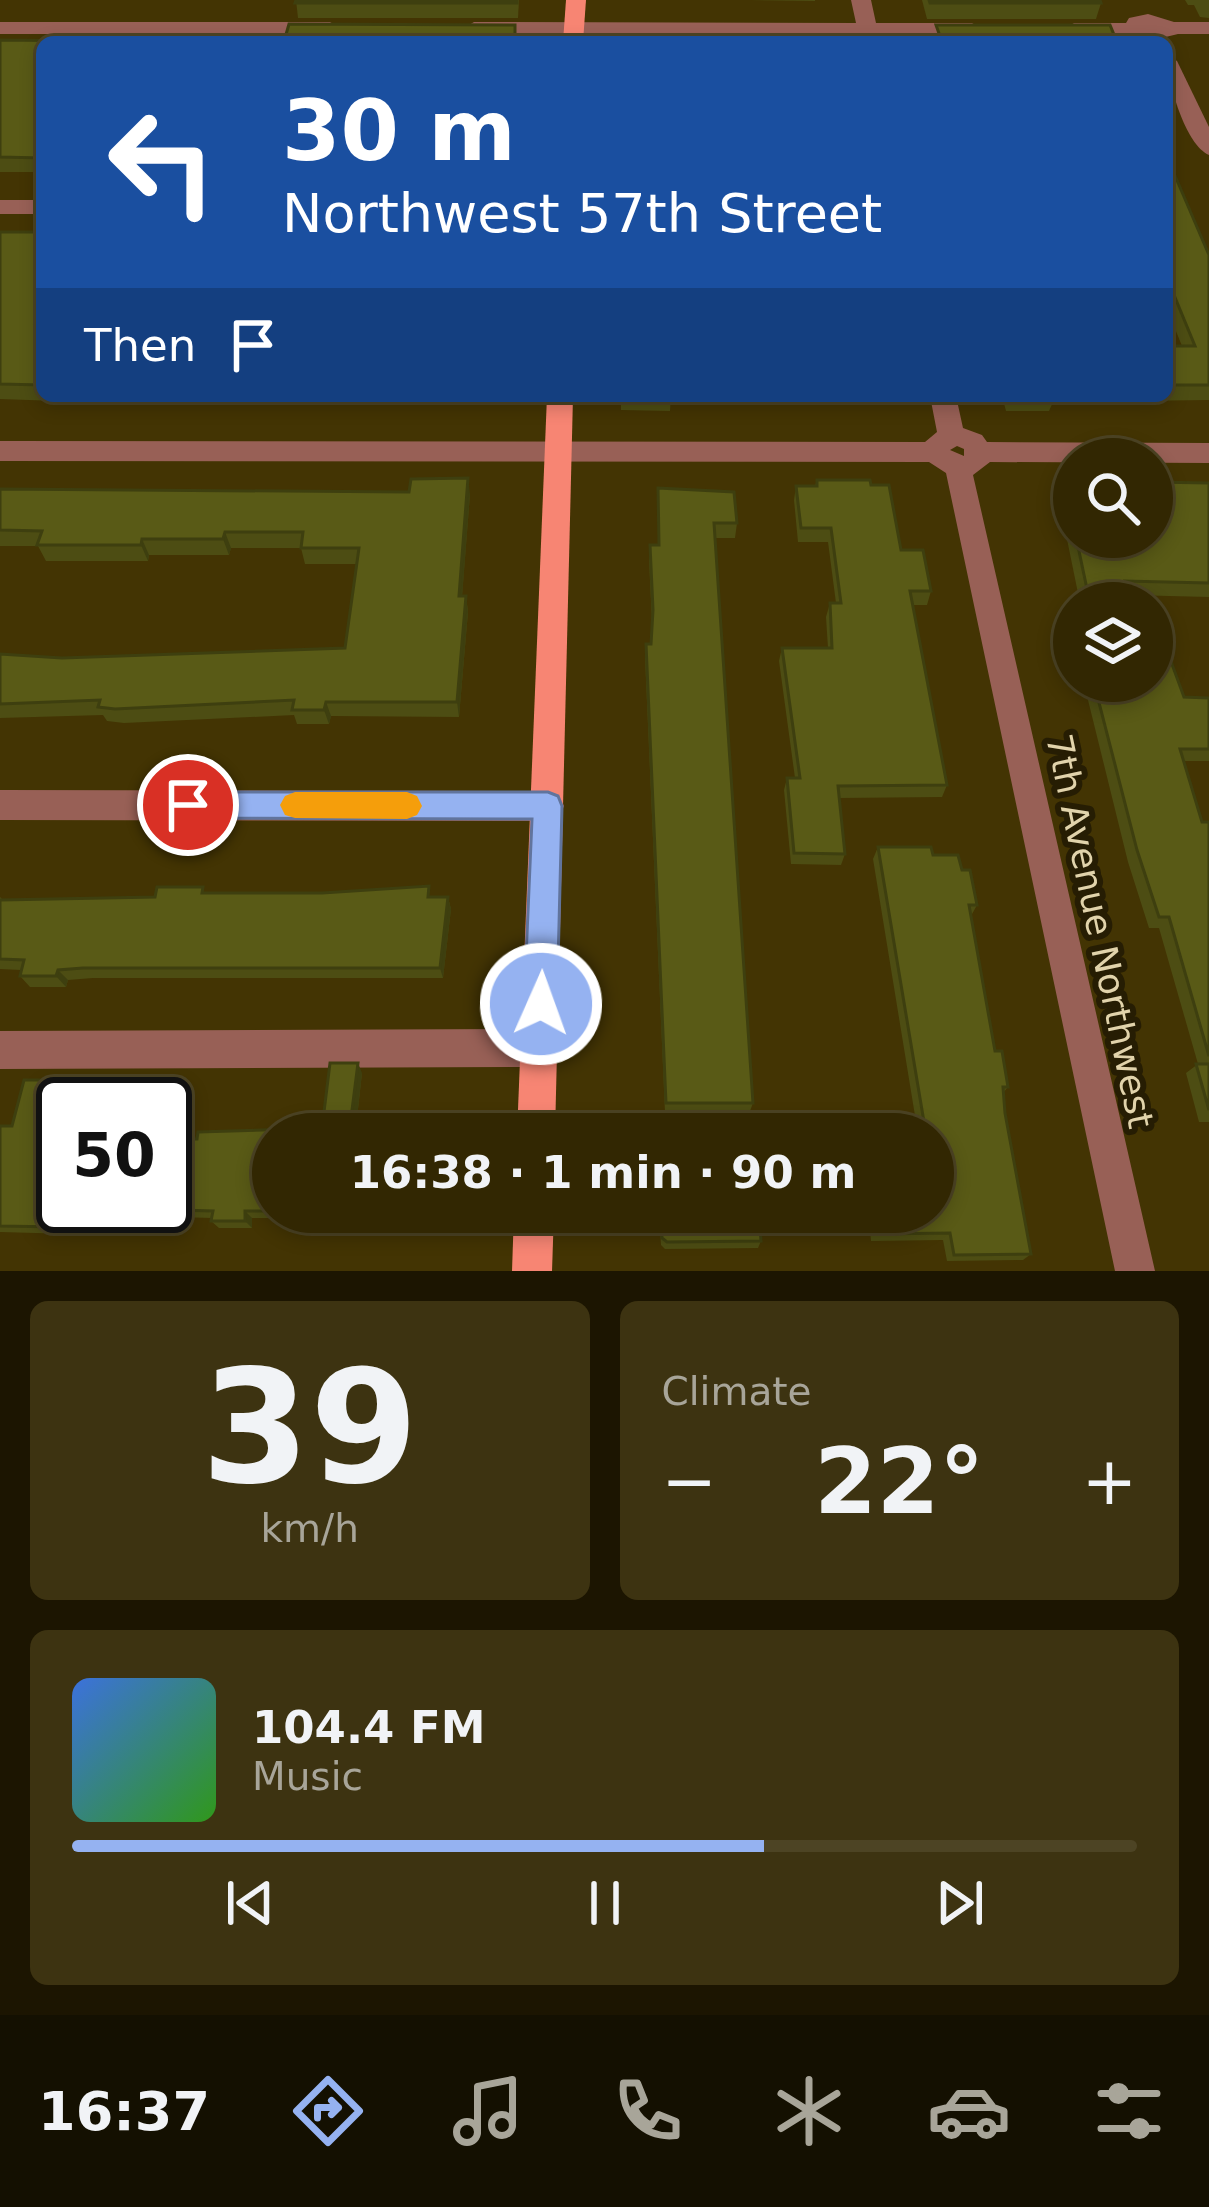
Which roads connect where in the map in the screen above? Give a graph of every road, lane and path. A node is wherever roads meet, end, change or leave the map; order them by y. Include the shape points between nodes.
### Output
1 (576, 0) edge
2 (861, 0) edge
3 (1151, 26) edge
4 (0, 28) edge
5 (358, 28) edge
6 (454, 28) edge
7 (1052, 28) edge
8 (1209, 28) edge
9 (1005, 29) edge
10 (574, 35) edge
11 (869, 36) edge
12 (1173, 74) edge
13 (1209, 149) edge
14 (0, 207) edge
15 (36, 207) edge
16 (560, 402) edge
17 (945, 402) edge
18 (0, 451) edge
19 (559, 451) junction
20 (956, 452) junction
21 (1209, 453) edge
22 (0, 805) edge
23 (548, 806) junction
24 (539, 1048) junction
25 (0, 1050) edge
26 (537, 1113) edge
27 (533, 1233) edge
28 (532, 1271) edge
29 (1135, 1271) edge

1 - 10 main road
2 - 11 street
3 - 7 street
3 - 8 street
4 - 5 street
6 - 10 street
9 - 11 street
10 - 11 street
12 - 13 street
14 - 15 street
16 - 19 main road
17 - 20 street, 7th Avenue Northwest
18 - 19 street
19 - 20 street
19 - 23 main road
20 - 21 street
20 - 29 street, 7th Avenue Northwest
22 - 23 street
23 - 24 main road
24 - 25 street
24 - 26 main road
27 - 28 main road

